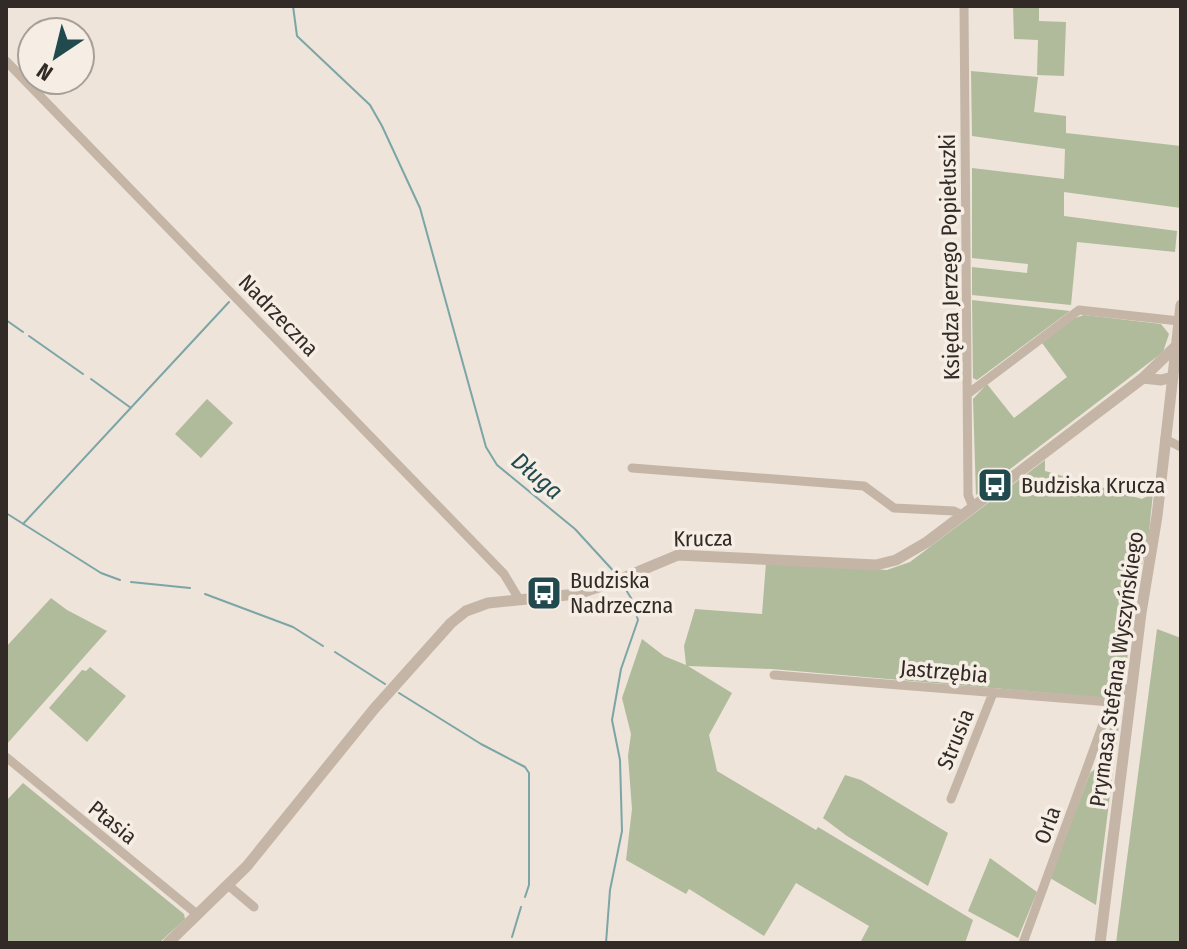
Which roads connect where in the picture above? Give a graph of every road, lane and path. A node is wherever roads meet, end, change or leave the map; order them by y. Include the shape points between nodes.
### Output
1 (964, 6) edge
2 (6, 61) edge
3 (1181, 305) edge
4 (1180, 316) edge
5 (1176, 346) junction
6 (1148, 374) junction
7 (1173, 377) junction
8 (969, 393) junction
9 (1165, 439) junction
10 (1181, 447) edge
11 (632, 468) dead end
12 (973, 507) junction
13 (962, 515) junction
14 (519, 599) junction
15 (774, 675) dead end
16 (1131, 687) junction
17 (993, 693) junction
18 (1111, 702) junction
19 (1105, 719) junction
20 (1127, 722) junction
21 (6, 757) edge
22 (951, 799) dead end
23 (228, 885) junction
24 (254, 907) dead end
25 (198, 915) junction
26 (168, 943) edge
27 (1023, 943) edge
28 (1100, 943) edge

1 - 8 street, Księdza Jerzego Popiełuszki
2 - 14 street, Nadrzeczna via 504,574
3 - 4 street, Prymasa Stefana Wyszyńskiego
4 - 5 street, Prymasa Stefana Wyszyńskiego
4 - 8 street via 1079,310
5 - 6 street, Krucza
5 - 7 street, Prymasa Stefana Wyszyńskiego
6 - 7 street
6 - 12 street, Krucza
7 - 9 street, Prymasa Stefana Wyszyńskiego
8 - 12 street, Księdza Jerzego Popiełuszki via 968,495
9 - 10 street
9 - 16 street, Prymasa Stefana Wyszyńskiego
11 - 13 street via 864,486 894,508
12 - 13 street, Krucza
13 - 14 street, Krucza via 918,549 888,563 683,554 577,594
14 - 23 street, Krucza via 472,607 451,623
15 - 17 street, Jastrzębia
16 - 18 street
16 - 20 street, Prymasa Stefana Wyszyńskiego
17 - 18 street, Jastrzębia
17 - 22 street, Strusia
18 - 19 street, Orla
19 - 20 street
19 - 27 street, Orla
20 - 28 street, Prymasa Stefana Wyszyńskiego
21 - 25 street, Ptasia
23 - 24 street
23 - 25 street, Krucza
25 - 26 street, Krucza

